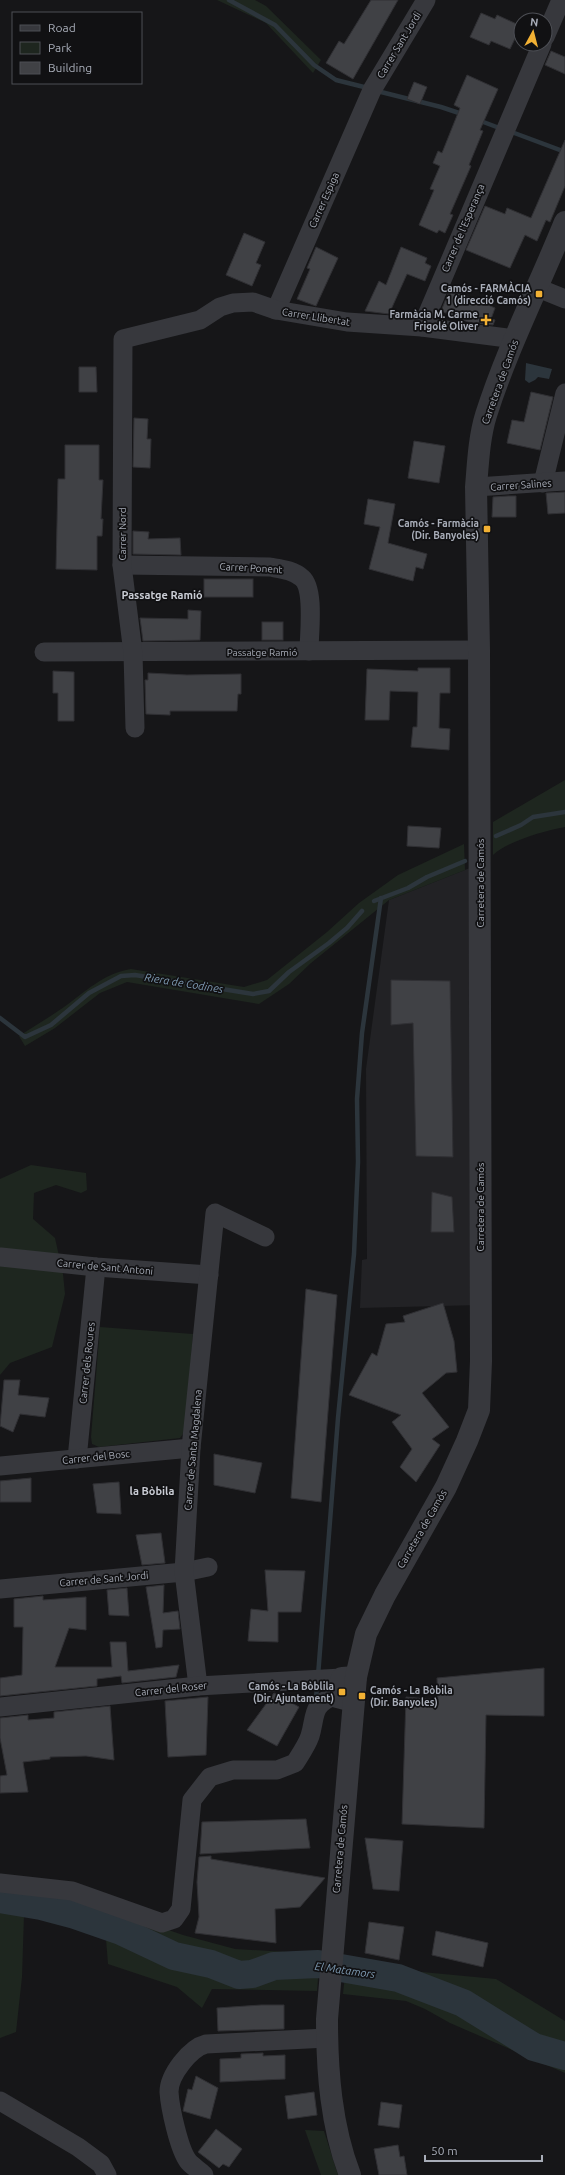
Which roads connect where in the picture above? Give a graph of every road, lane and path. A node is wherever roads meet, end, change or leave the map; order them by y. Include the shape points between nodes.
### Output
1 (426, 0) edge
2 (561, 0) edge
3 (553, 18) edge
4 (539, 52) edge
5 (372, 90) joint
6 (565, 222) edge
7 (538, 288) junction
8 (565, 298) edge
9 (276, 310) junction
10 (422, 327) junction
11 (123, 339) joint
12 (515, 339) junction
13 (565, 393) edge
14 (565, 481) edge
15 (543, 483) junction
16 (476, 487) junction
17 (122, 565) junction
18 (479, 650) junction
19 (308, 651) junction
20 (44, 652) dead end
21 (133, 653) junction
22 (135, 728) dead end
23 (265, 1236) dead end
24 (1, 1257) dead end
25 (96, 1267) junction
26 (209, 1275) junction
27 (192, 1448) junction
28 (77, 1459) junction
29 (0, 1466) edge
30 (208, 1567) dead end
31 (184, 1572) junction
32 (0, 1589) edge
33 (198, 1686) junction
34 (344, 1686) junction
35 (0, 1707) edge
36 (0, 1883) edge
37 (326, 2038) junction
38 (4, 2109) edge
39 (108, 2175) edge
40 (204, 2175) edge
41 (350, 2175) edge

1 - 5 street, Carrer Sant Jordi
2 - 3 street
4 - 10 street, Carrer de l'Esperança
5 - 9 street, Carrer Espiga
6 - 7 street, Carretera de Camós
7 - 8 street
7 - 12 street, Carretera de Camós
9 - 10 street, Carrer Llibertat via 347,322
9 - 11 street, Carrer Llibertat via 253,302 234,303 220,307 200,320
10 - 12 street, Carrer Llibertat
11 - 17 street, Carrer Nord
12 - 16 street, Carretera de Camós via 486,415 479,447
13 - 15 street
14 - 15 street, Carrer Salines
15 - 16 street, Carrer Salines
16 - 18 street, Carretera de Camós
17 - 19 street, Carrer Ponent via 262,567 290,570 303,578 308,589
17 - 21 street, Carrer Nord
18 - 19 street, Passatge Ramió
18 - 34 street, Carretera de Camós via 479,1410 446,1487 385,1595
19 - 21 street, Passatge Ramió
20 - 21 street, Passatge Ramió
21 - 22 street, Carrer Nord
23 - 26 street, Carrer de Santa Magdalena via 216,1213
24 - 25 street, Carrer de Sant Antoni
25 - 26 street, Carrer de Sant Antoni
25 - 28 street, Carrer dels Roures
26 - 27 street, Carrer de Santa Magdalena
27 - 28 street, Carrer del Bosc
27 - 31 street, Carrer de Santa Magdalena
28 - 29 street, Carrer del Bosc
30 - 31 street, Carrer de Sant Jordi
31 - 32 street, Carrer de Sant Jordi
31 - 33 street, Carrer de Santa Magdalena
33 - 34 street, Carrer del Roser via 312,1680
33 - 35 street, Carrer del Roser
34 - 36 street via 316,1709 310,1737 295,1763 277,1770 233,1770 210,1777 192,1800 181,1909 174,1919 162,1923 72,1891
34 - 37 street, Carretera de Camós
37 - 40 street via 206,2044 192,2050 174,2077 169,2091 182,2149 188,2160
37 - 41 street, Carretera de Camós via 328,2073 339,2139
38 - 39 street via 78,2147 101,2164

